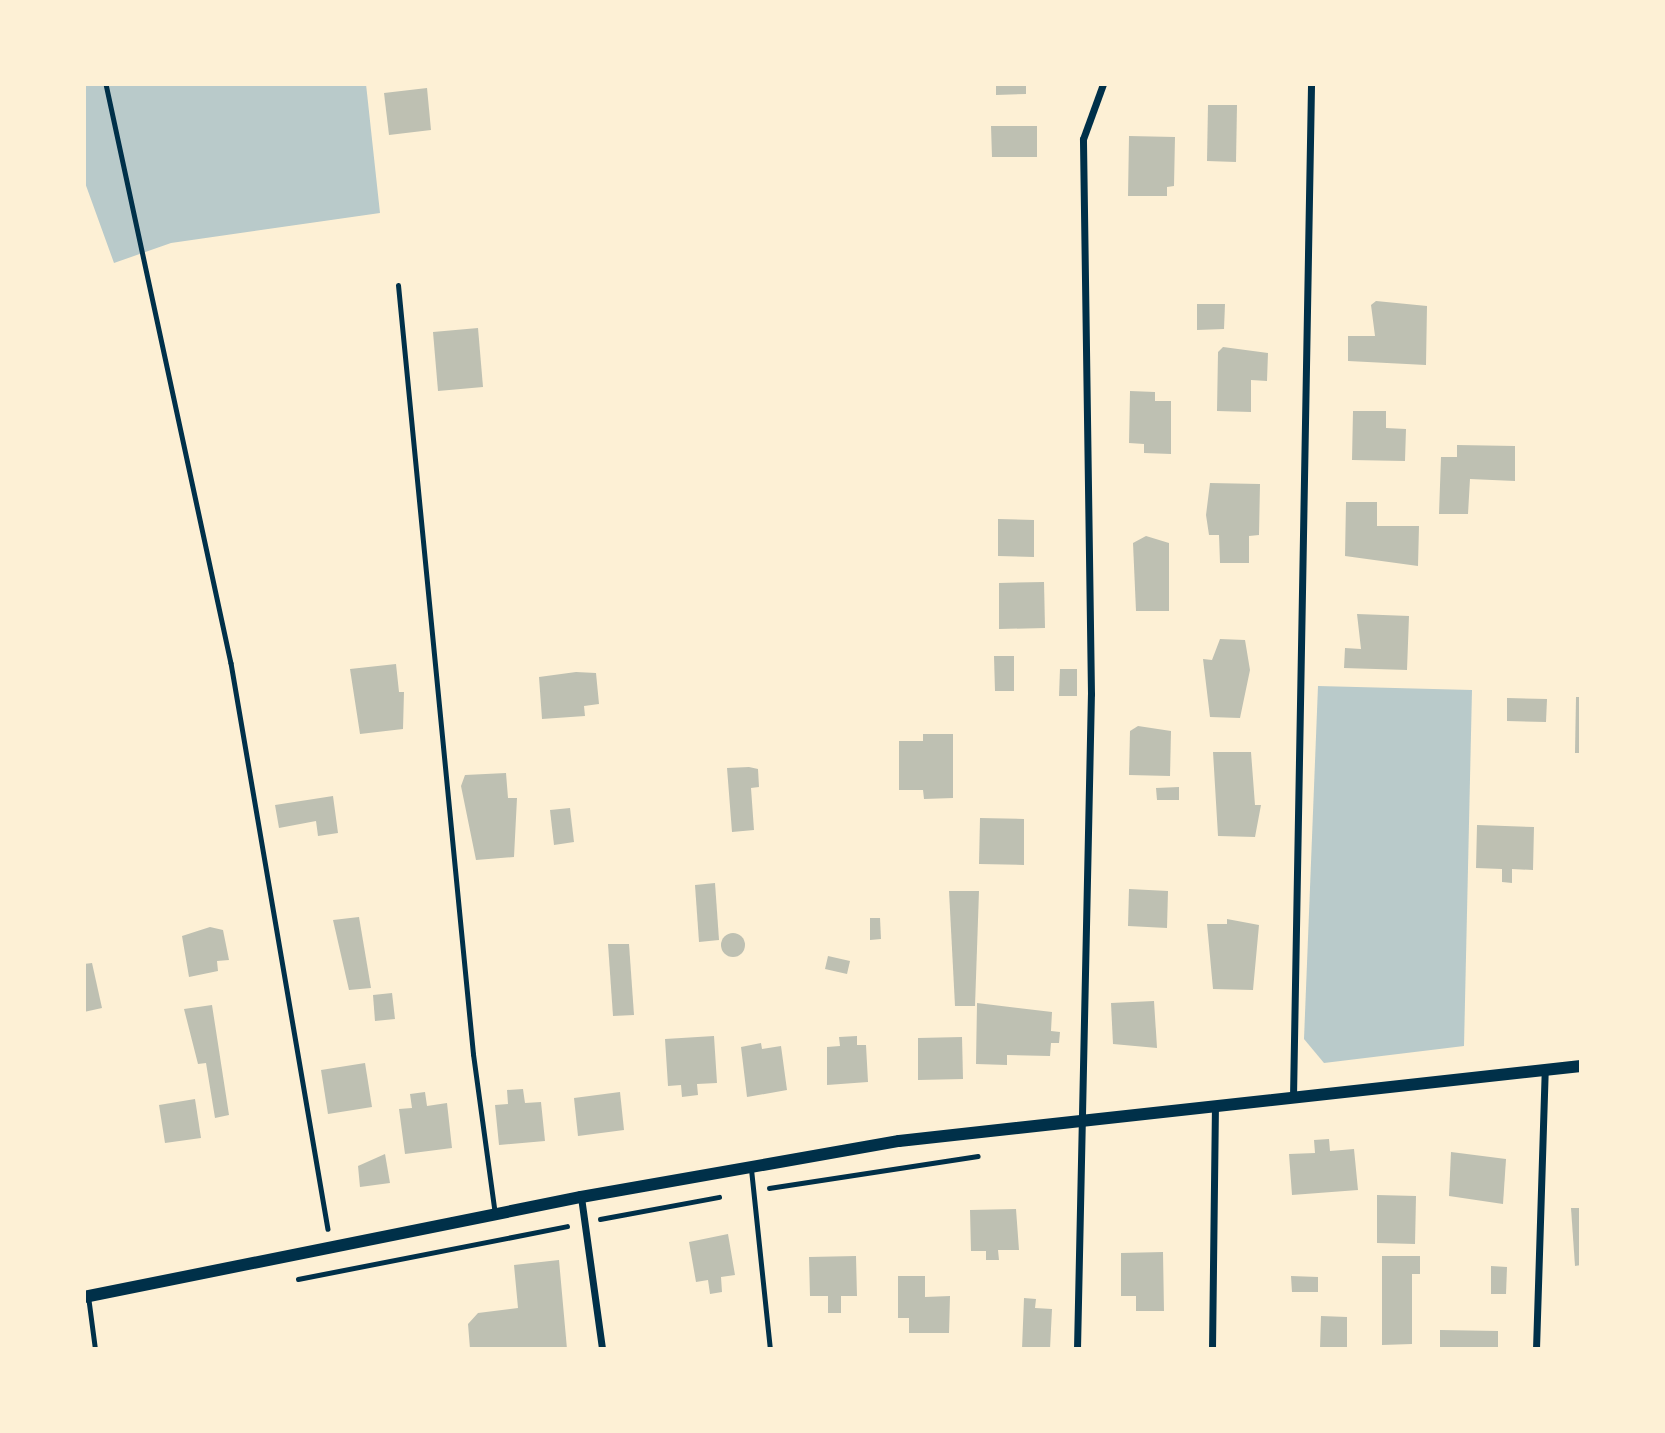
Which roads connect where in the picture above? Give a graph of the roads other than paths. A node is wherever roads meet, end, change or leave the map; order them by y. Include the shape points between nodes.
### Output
1 (1103, 84) edge
2 (1311, 84) edge
3 (398, 285) dead end
4 (1581, 1066) edge
5 (1545, 1070) junction
6 (1293, 1097) junction
7 (1215, 1107) junction
8 (1081, 1120) junction
9 (751, 1166) junction
10 (581, 1197) junction
11 (495, 1215) junction
12 (86, 1297) edge
13 (95, 1349) edge
14 (602, 1349) edge
15 (770, 1349) edge
16 (1077, 1349) edge
17 (1212, 1349) edge
18 (1536, 1349) edge

1 - 8 street via 1089,109 1083,139 1091,694
2 - 6 street
3 - 11 lane via 473,1054
4 - 5 street
5 - 6 street
5 - 18 street
6 - 7 street
7 - 8 street
7 - 17 street
8 - 9 street
8 - 16 street
9 - 10 street
9 - 15 lane
10 - 11 street
10 - 14 street
11 - 12 street
12 - 13 lane

